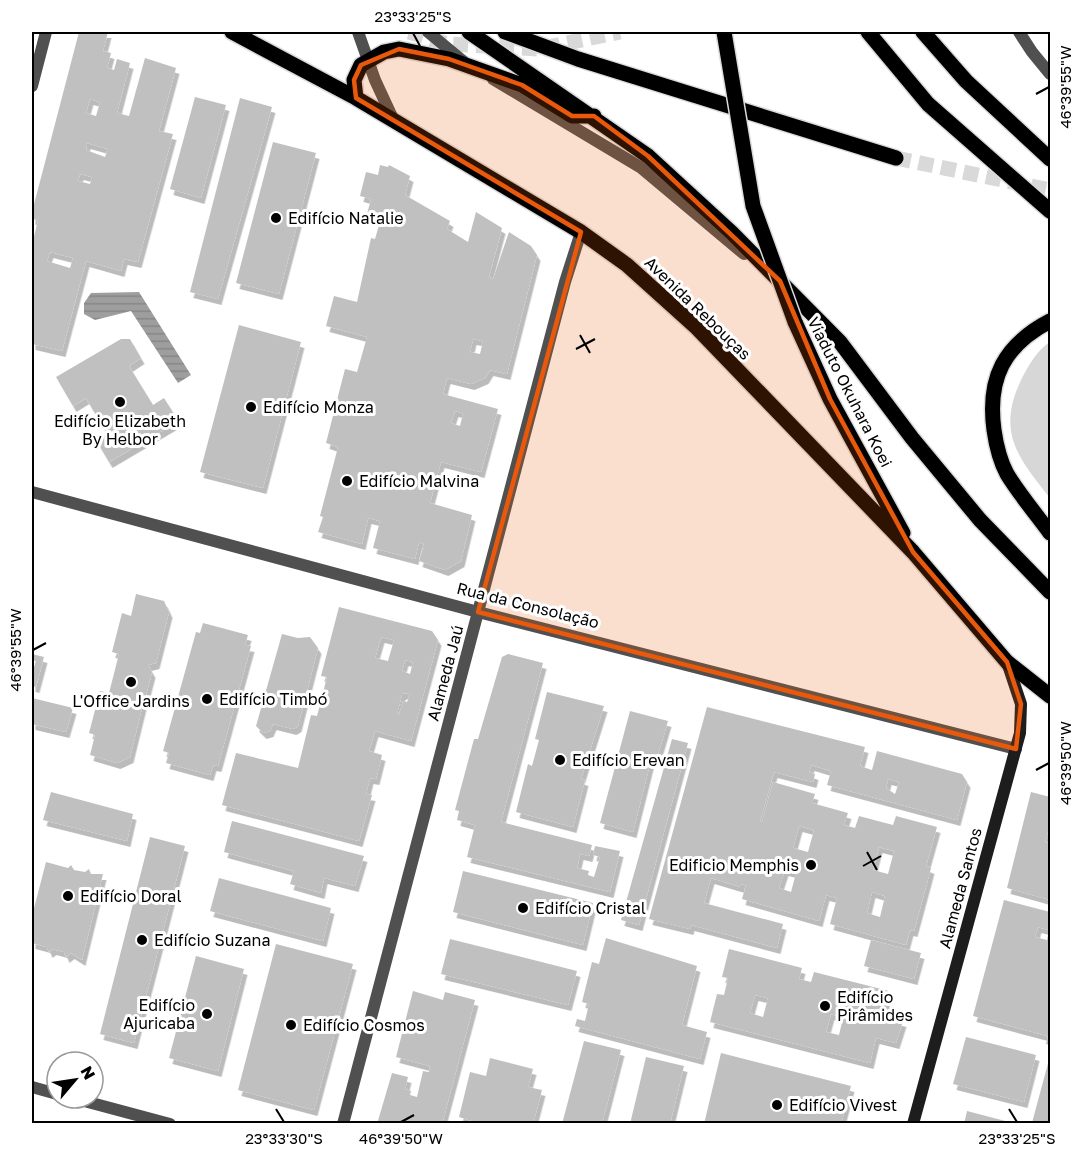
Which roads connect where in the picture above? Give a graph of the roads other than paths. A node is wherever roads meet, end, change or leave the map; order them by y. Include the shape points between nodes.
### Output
1 (46, 32) edge
2 (232, 32) edge
3 (358, 32) edge
4 (428, 32) edge
5 (469, 32) edge
6 (505, 32) edge
7 (724, 32) edge
8 (868, 32) edge
9 (923, 32) edge
10 (1019, 32) edge
11 (368, 59) junction
12 (474, 68) junction
13 (1050, 74) edge
14 (32, 86) edge
15 (356, 98) junction
16 (594, 116) junction
17 (394, 121) junction
18 (1047, 154) edge
19 (896, 158) tunnel mouth
20 (1050, 211) edge
21 (581, 232) junction
22 (1050, 321) edge
23 (840, 342) junction
24 (32, 492) edge
25 (1050, 533) edge
26 (913, 552) junction
27 (1050, 592) edge
28 (478, 612) junction
29 (1007, 662) junction
30 (1050, 696) edge
31 (1016, 749) junction
32 (105, 1107) edge
33 (170, 1124) edge
34 (343, 1124) edge
35 (913, 1124) edge

1 - 14 street
2 - 15 main road, Avenida Rebouças
3 - 11 street
4 - 12 street
5 - 16 main road
6 - 19 main road via 578,59
7 - 26 main road, Viaduto Okuhara Koei, bridge via 753,206 795,322 830,399
8 - 20 main road via 927,104
9 - 18 main road via 966,81
10 - 13 street
11 - 12 main road via 399,49 449,58
11 - 15 main road via 356,71
11 - 17 street
12 - 16 main road via 522,85 572,116
12 - 23 street via 640,167 714,227
15 - 17 main road, Avenida Rebouças
16 - 23 main road via 662,168
17 - 21 main road, Avenida Rebouças
21 - 26 main road, Avenida Rebouças via 660,292
21 - 28 street, Alameda Jaú
22 - 25 main road via 1032,331 1010,352 996,373 991,408 996,444 1006,472
23 - 27 main road via 980,520
24 - 28 street, Rua da Consolação
26 - 29 main road, Avenida Rebouças
28 - 31 street, Rua da Consolação
28 - 34 street, Alameda Jaú
29 - 30 main road
29 - 31 street, Alameda Santos via 1021,704
31 - 35 street, Alameda Santos
32 - 33 street

